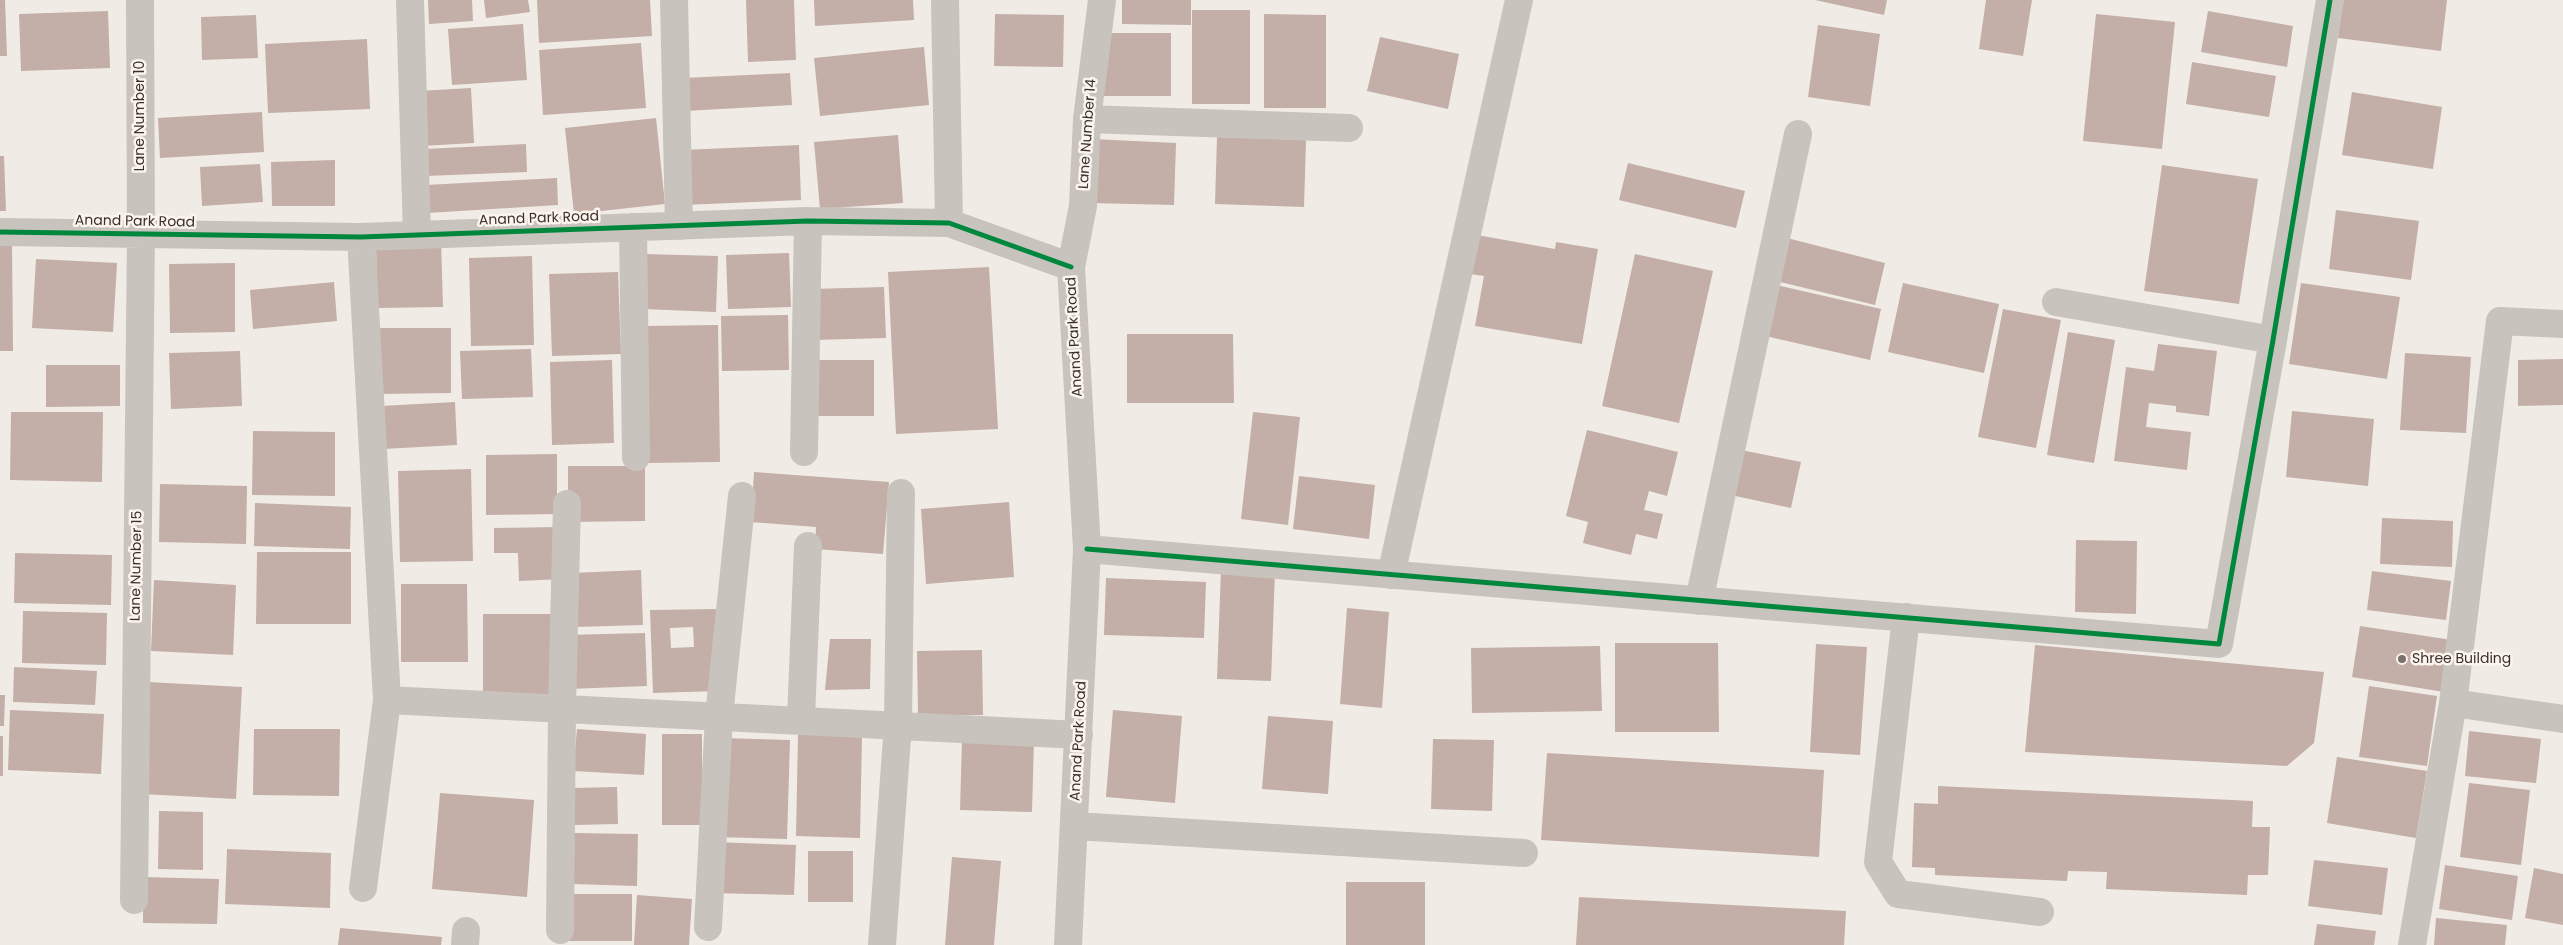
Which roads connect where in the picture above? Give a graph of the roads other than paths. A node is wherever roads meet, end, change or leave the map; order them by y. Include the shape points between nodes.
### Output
1 (140, 0) edge
2 (410, 0) edge
3 (674, 0) edge
4 (945, 0) edge
5 (1102, 0) edge
6 (1519, 0) edge
7 (2330, 0) edge
8 (1087, 119) junction
9 (1349, 128) dead end
10 (1798, 134) dead end
11 (808, 221) junction
12 (949, 223) junction
13 (679, 226) junction
14 (634, 228) junction
15 (0, 232) edge
16 (141, 232) junction
17 (417, 235) junction
18 (362, 237) junction
19 (1071, 267) junction
20 (2056, 302) dead end
21 (2563, 324) edge
22 (2273, 340) junction
23 (804, 452) dead end
24 (636, 457) dead end
25 (901, 493) dead end
26 (742, 496) dead end
27 (567, 504) dead end
28 (808, 546) dead end
29 (1087, 549) junction
30 (1391, 575) junction
31 (1699, 601) junction
32 (1906, 618) junction
33 (387, 700) junction
34 (2453, 703) junction
35 (562, 708) junction
36 (720, 716) junction
37 (2563, 718) edge
38 (802, 719) junction
39 (898, 724) junction
40 (1079, 735) junction
41 (1075, 826) junction
42 (1524, 853) dead end
43 (363, 888) dead end
44 (134, 900) dead end
45 (2040, 912) dead end
46 (708, 927) dead end
47 (560, 930) dead end
48 (882, 945) edge
49 (1068, 945) edge
50 (2412, 945) edge

1 - 16 street, Lane Number 10
2 - 17 street
3 - 13 street
4 - 12 street
5 - 8 street, Lane Number 14
6 - 30 street
7 - 22 street
8 - 9 street
8 - 19 street, Lane Number 14 via 1083,206
10 - 31 street
11 - 12 street, Anand Park Road
11 - 13 street, Anand Park Road
11 - 23 street
12 - 19 street, Anand Park Road
13 - 14 street, Anand Park Road
14 - 17 street, Anand Park Road
14 - 24 street
15 - 16 street, Anand Park Road
16 - 18 street, Anand Park Road
16 - 44 street, Lane Number 15
17 - 18 street, Anand Park Road
18 - 33 street
19 - 29 street, Anand Park Road
20 - 22 street
21 - 34 street via 2500,320
22 - 32 street via 2218,644
25 - 39 street
26 - 36 street
27 - 35 street
28 - 38 street
29 - 30 street
29 - 40 street, Anand Park Road
30 - 31 street
31 - 32 street
32 - 45 street via 1878,862 1898,894
33 - 35 street
33 - 43 street
34 - 37 street
34 - 50 street
35 - 36 street
35 - 47 street
36 - 38 street
36 - 46 street
38 - 39 street
39 - 40 street
39 - 48 street
40 - 41 street, Anand Park Road
41 - 42 street
41 - 49 street, Anand Park Road

